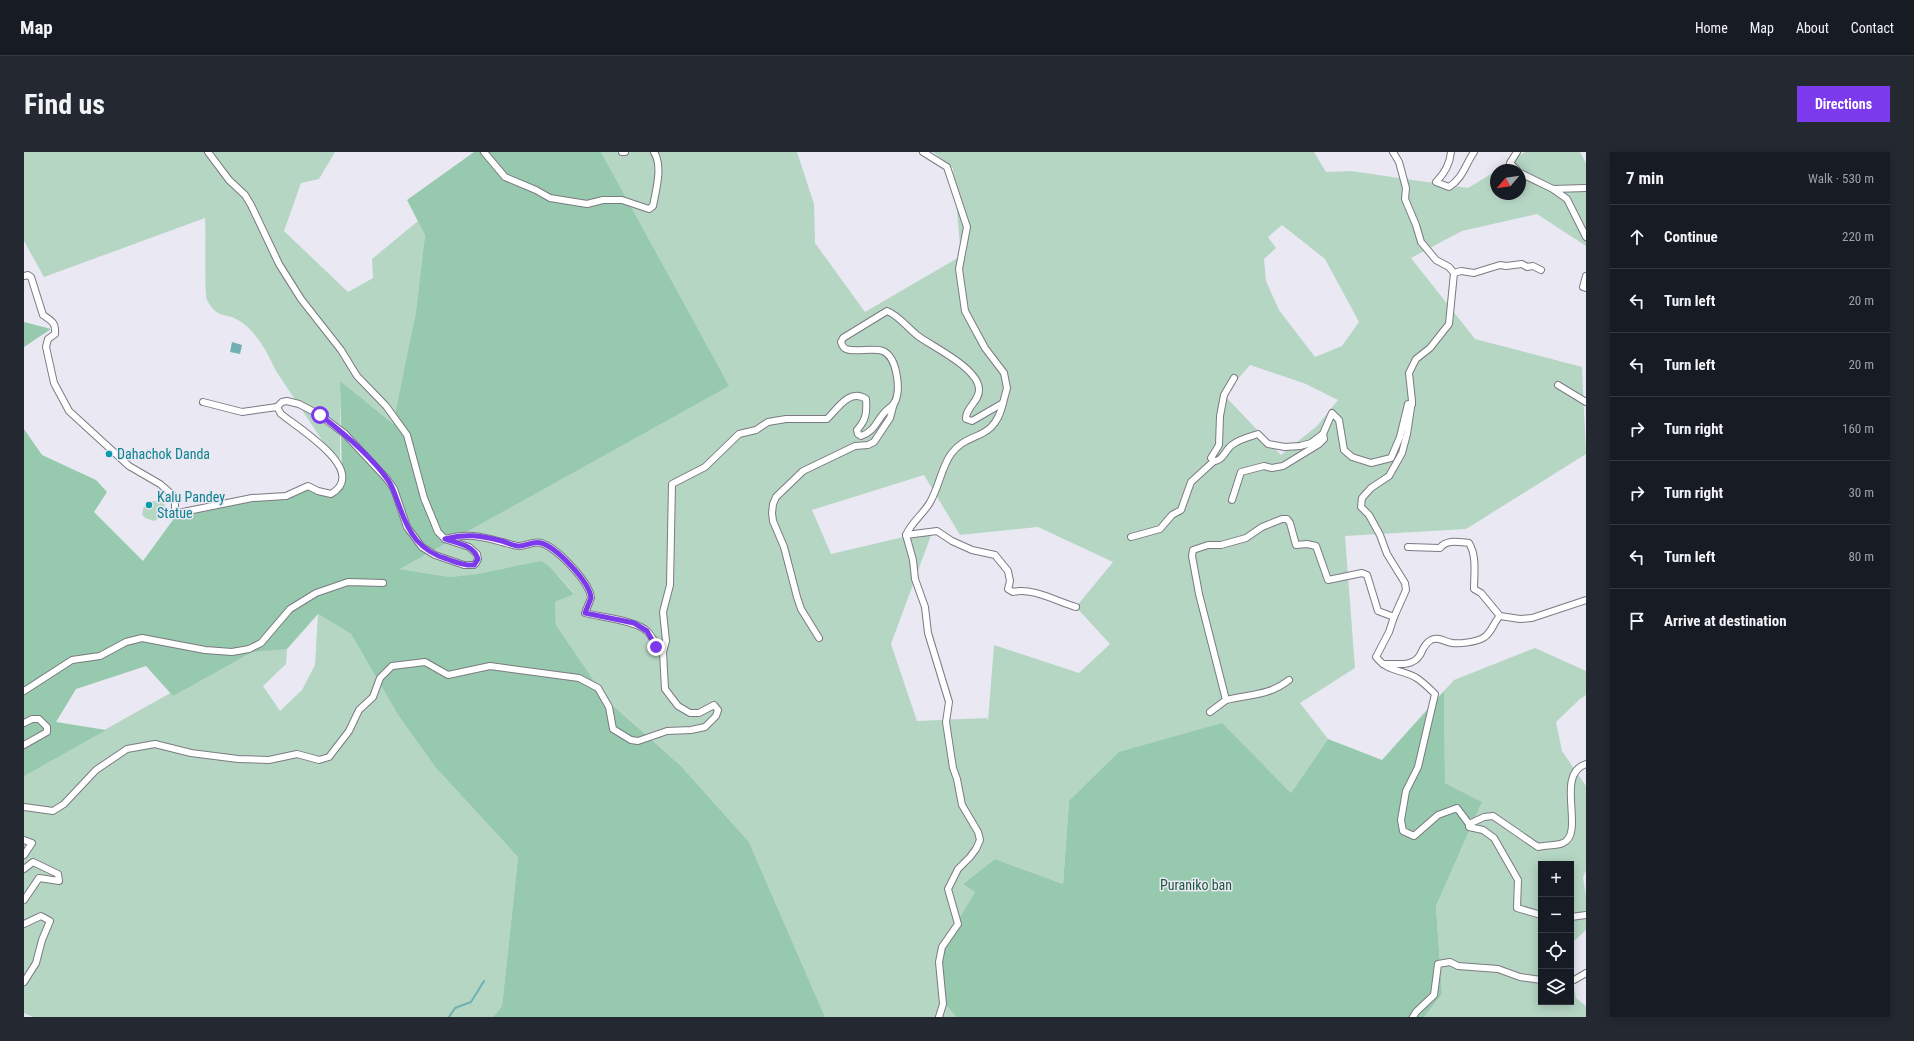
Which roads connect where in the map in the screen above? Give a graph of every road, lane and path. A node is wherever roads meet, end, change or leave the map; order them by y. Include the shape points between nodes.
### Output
1 (208, 152) edge
2 (484, 152) edge
3 (622, 152) edge
4 (625, 152) edge
5 (654, 152) edge
6 (923, 152) edge
7 (1393, 152) edge
8 (1451, 152) edge
9 (1474, 152) edge
10 (1517, 152) edge
11 (1511, 164) edge
12 (1526, 176) edge
13 (1586, 188) edge
14 (1553, 189) junction
15 (1586, 237) edge
16 (1541, 270) dead end
17 (1454, 273) junction
18 (24, 276) edge
19 (1586, 276) edge
20 (1586, 288) edge
21 (1234, 378) dead end
22 (1558, 385) dead end
23 (203, 402) dead end
24 (895, 402) junction
25 (1586, 402) edge
26 (1003, 403) junction
27 (1412, 404) junction
28 (278, 407) junction
29 (1323, 434) junction
30 (1214, 462) junction
31 (1232, 500) dead end
32 (906, 535) junction
33 (1131, 537) dead end
34 (445, 539) junction
35 (1408, 547) dead end
36 (383, 583) dead end
37 (1586, 600) edge
38 (1076, 607) dead end
39 (1500, 616) junction
40 (1394, 617) junction
41 (818, 638) dead end
42 (663, 652) junction
43 (1381, 664) junction
44 (1289, 680) dead end
45 (24, 690) edge
46 (1226, 700) junction
47 (1210, 712) dead end
48 (24, 723) edge
49 (24, 745) edge
50 (1586, 764) edge
51 (24, 807) edge
52 (1469, 824) junction
53 (24, 840) edge
54 (24, 855) edge
55 (24, 869) edge
56 (24, 900) edge
57 (1538, 914) edge
58 (1586, 915) edge
59 (1574, 917) edge
60 (24, 924) edge
61 (1586, 973) edge
62 (1574, 979) edge
63 (1538, 980) edge
64 (24, 982) edge
65 (939, 1017) edge
66 (1413, 1017) edge

1 - 34 street via 229,180 245,195 279,264 301,299 341,350 357,376 386,406 407,435 424,498 438,532
2 - 5 street via 505,177 550,198 587,204 603,200 622,200 649,209 653,206 658,177
3 - 4 street
6 - 26 street via 947,167 964,216 967,227 959,269 964,311 985,348 1004,374 1007,388
7 - 17 street via 1406,188 1405,199 1421,242 1436,260
8 - 9 street via 1449,162 1436,182 1449,187 1465,171
10 - 11 street
12 - 14 street
13 - 14 street
14 - 15 street via 1567,199
16 - 17 street via 1522,264 1500,265 1474,273
17 - 27 street via 1449,324 1430,348 1416,359 1409,373
18 - 28 street via 31,277 43,315 53,321 55,326 55,334 48,339 46,347 54,383 69,411 129,466 172,494 178,513 252,498 286,496 308,486 331,494 337,490 342,483 342,471 336,459 281,414
19 - 20 street via 1583,287
21 - 30 street via 1224,395 1219,445 1211,458
22 - 25 street
23 - 28 street via 242,412
24 - 26 street via 898,381 889,355 873,349 846,350 841,342 843,338 887,311 893,313 920,337 957,360 977,381 978,397 967,412 966,420 972,421
24 - 41 street via 890,418 874,442 854,446 803,472 776,497 773,504 773,521 784,547 801,609
24 - 42 street via 883,413 873,430 861,436 857,430 864,423 867,414 866,399 855,395 849,397 827,419 786,419 768,422 756,430 739,434 705,467 672,484 670,586 663,612 666,641
26 - 32 street via 997,420 989,429 952,453 944,466 943,475 930,504
27 - 29 street via 1408,404 1406,409 1400,437 1391,458 1371,463 1352,457 1344,450 1339,420 1332,413
27 - 40 street via 1408,434 1402,453 1388,476 1362,498 1361,507 1369,515 1405,583 1406,590
28 - 34 street via 287,401 299,404 320,415 345,434 387,479 394,489 407,527 428,552 464,564 476,563 477,554 469,547
29 - 30 street via 1311,443 1286,447 1268,444 1258,434 1231,445 1221,459
29 - 31 street via 1324,439 1319,444 1283,466 1264,466 1241,472
30 - 33 street via 1191,482 1181,510 1172,515 1160,529
32 - 38 street via 937,531 972,550 995,555 1008,571 1008,590 1051,597
32 - 65 street via 915,579 925,607 928,633 949,702 946,722 953,768 962,805 980,840 970,858 958,869 948,889 958,924 942,948 939,962 943,1004
34 - 42 street via 475,535 520,546 541,543 574,569 586,585 591,598 585,613 634,623 647,631 656,647
35 - 39 street via 1440,548 1447,542 1469,543 1474,558 1474,590 1481,593
36 - 45 street via 348,582 316,593 290,609 261,643 250,649 232,652 205,650 142,638 126,642 100,656 72,660
37 - 39 street via 1532,618
39 - 43 street via 1491,631 1482,639 1453,643 1437,638 1431,640 1410,663
40 - 43 street via 1376,657
40 - 46 street via 1378,611 1367,575 1362,573 1328,580 1316,546 1296,545 1287,519 1262,527 1246,538 1193,550 1199,594
42 - 51 street via 664,689 678,706 690,713 699,713 714,705 718,710 716,716 705,727 667,731 638,741 630,740 613,729 609,707 598,688 579,678 490,666 448,675 425,662 409,663 392,666 380,678 373,697 360,710 349,731 329,757 319,760 297,754 269,760 238,759 191,753 155,744 127,749 112,758 53,812
43 - 52 street via 1395,672 1414,677 1434,694 1418,767 1406,791 1401,820 1403,830 1414,836 1438,815 1457,808
44 - 46 street via 1279,688 1265,693
46 - 47 street
48 - 49 street via 39,719 47,727 47,732
50 - 52 street via 1581,765 1572,778 1574,822 1572,835 1564,843 1538,847 1493,816
52 - 57 street via 1469,827 1483,830 1494,838 1518,880 1517,908
53 - 54 street via 32,843
55 - 56 street via 33,862 58,874 59,881 39,878
58 - 59 street
60 - 64 street via 40,916 50,921 36,962
61 - 62 street
63 - 66 street via 1520,977 1498,969 1458,966 1450,962 1438,964 1434,995

